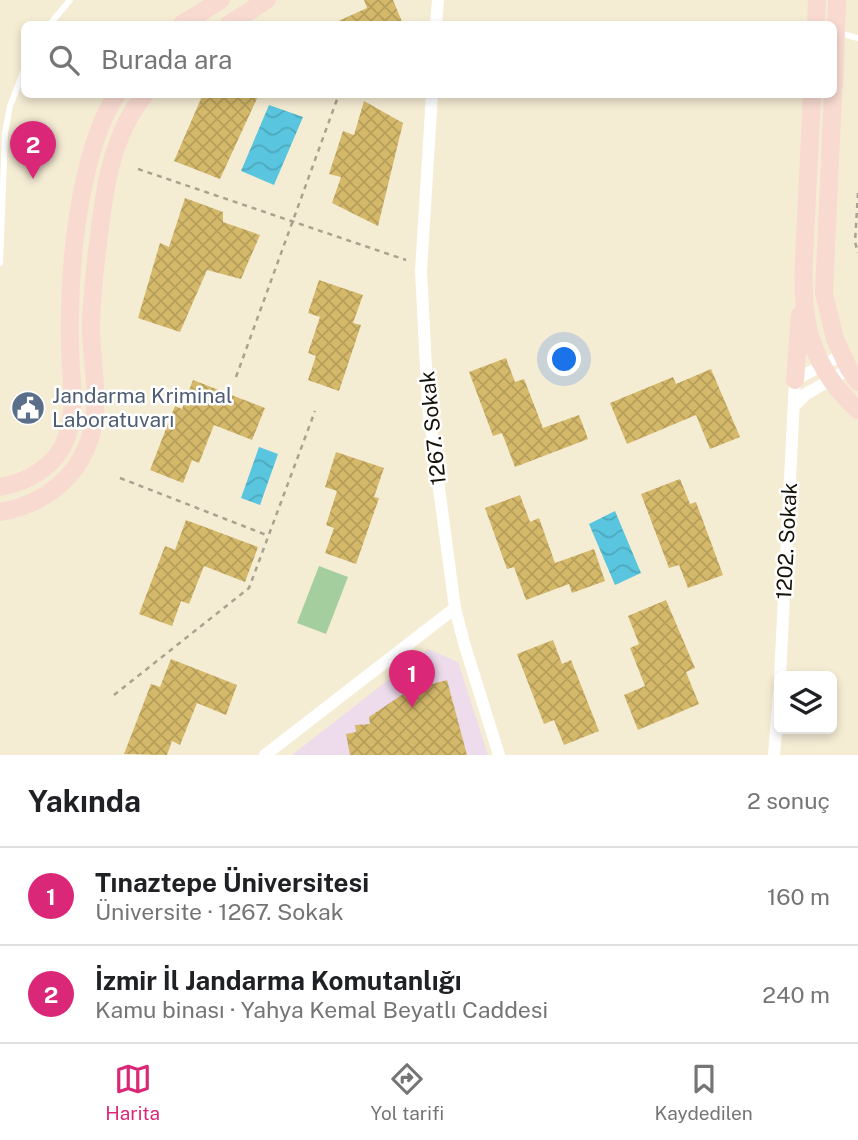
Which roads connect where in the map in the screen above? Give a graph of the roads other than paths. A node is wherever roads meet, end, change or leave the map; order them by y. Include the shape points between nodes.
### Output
1 (70, 0) edge
2 (221, 0) edge
3 (267, 0) edge
4 (438, 0) edge
5 (817, 0) edge
6 (837, 0) edge
7 (52, 21) edge
8 (187, 21) edge
9 (234, 21) edge
10 (436, 21) edge
11 (816, 21) edge
12 (836, 21) edge
13 (837, 33) edge
14 (858, 38) edge
15 (21, 78) edge
16 (115, 98) edge
17 (142, 98) edge
18 (432, 98) edge
19 (812, 98) edge
20 (833, 98) edge
21 (0, 263) edge
22 (803, 276) junction
23 (850, 369) edge
24 (826, 372) junction
25 (795, 380) junction
26 (794, 406) junction
27 (858, 410) edge
28 (0, 487) edge
29 (0, 512) edge
30 (456, 608) junction
31 (780, 671) edge
32 (776, 734) edge
33 (266, 754) edge
34 (499, 755) edge
35 (774, 755) edge

1 - 7 lane
2 - 8 main road
3 - 9 main road
4 - 10 street
5 - 11 main road
6 - 12 main road
13 - 14 lane
15 - 21 lane via 5,133
16 - 28 main road via 96,138 78,215 70,321 73,404 69,430 59,454 48,465 19,484
17 - 29 main road via 121,132 104,193 91,331 95,398 91,436 76,467 50,494
18 - 30 street, 1267. Sokak via 421,271 428,405
19 - 22 main road
20 - 23 main road via 824,293 830,324
22 - 24 main road via 805,322
22 - 25 main road
23 - 24 street
24 - 25 street
24 - 26 street
24 - 27 main road
25 - 26 street, 1202. Sokak
26 - 31 street, 1202. Sokak
30 - 33 street
30 - 34 street, 1267. Sokak
32 - 35 street

